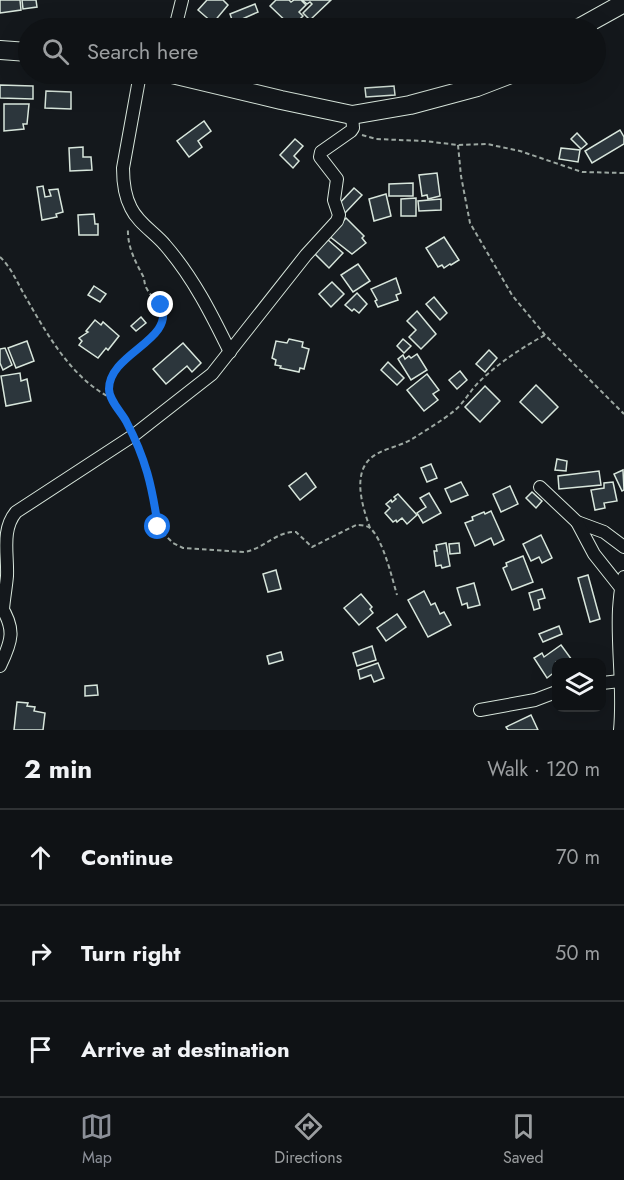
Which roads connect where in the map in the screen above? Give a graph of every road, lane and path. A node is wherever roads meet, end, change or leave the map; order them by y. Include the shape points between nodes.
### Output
1 (182, 0) edge
2 (624, 3) edge
3 (178, 18) edge
4 (597, 18) edge
5 (0, 50) edge
6 (18, 51) edge
7 (138, 84) edge
8 (214, 84) edge
9 (485, 84) edge
10 (352, 123) junction
11 (458, 145) junction
12 (624, 172) edge
13 (131, 210) junction
14 (0, 257) edge
15 (545, 335) junction
16 (230, 352) junction
17 (111, 398) junction
18 (624, 414) edge
19 (134, 435) junction
20 (540, 487) dead end
21 (577, 522) junction
22 (370, 528) junction
23 (624, 547) edge
24 (622, 583) edge
25 (397, 595) dead end
26 (1, 607) edge
27 (4, 652) edge
28 (0, 666) edge
29 (620, 681) junction
30 (606, 683) edge
31 (552, 694) edge
32 (480, 710) dead end
33 (622, 724) edge

1 - 3 street
2 - 4 main road
5 - 6 main road
7 - 13 street via 123,174
8 - 10 main road
9 - 10 main road
10 - 11 path via 375,139
10 - 16 street via 320,156 337,179 334,200 339,218
11 - 12 path via 487,144 582,172
11 - 15 path via 471,223 512,295
13 - 16 street via 166,245 197,288
13 - 17 path via 130,247 146,288 165,313 164,321 146,343 114,371
14 - 17 path via 73,368 96,391
15 - 18 path
15 - 22 path via 481,380 447,416 412,440 371,457 363,470 361,487
16 - 19 street via 212,374
17 - 19 path
19 - 22 path via 153,491 158,527 183,548 254,551 288,532 296,532 316,546 356,525
19 - 26 street via 10,519
20 - 21 street
21 - 23 street via 604,532
21 - 24 street via 594,554
22 - 25 path via 388,563
24 - 29 street via 618,626
26 - 27 street via 11,629
27 - 28 street
29 - 30 street
29 - 33 street
31 - 32 street

